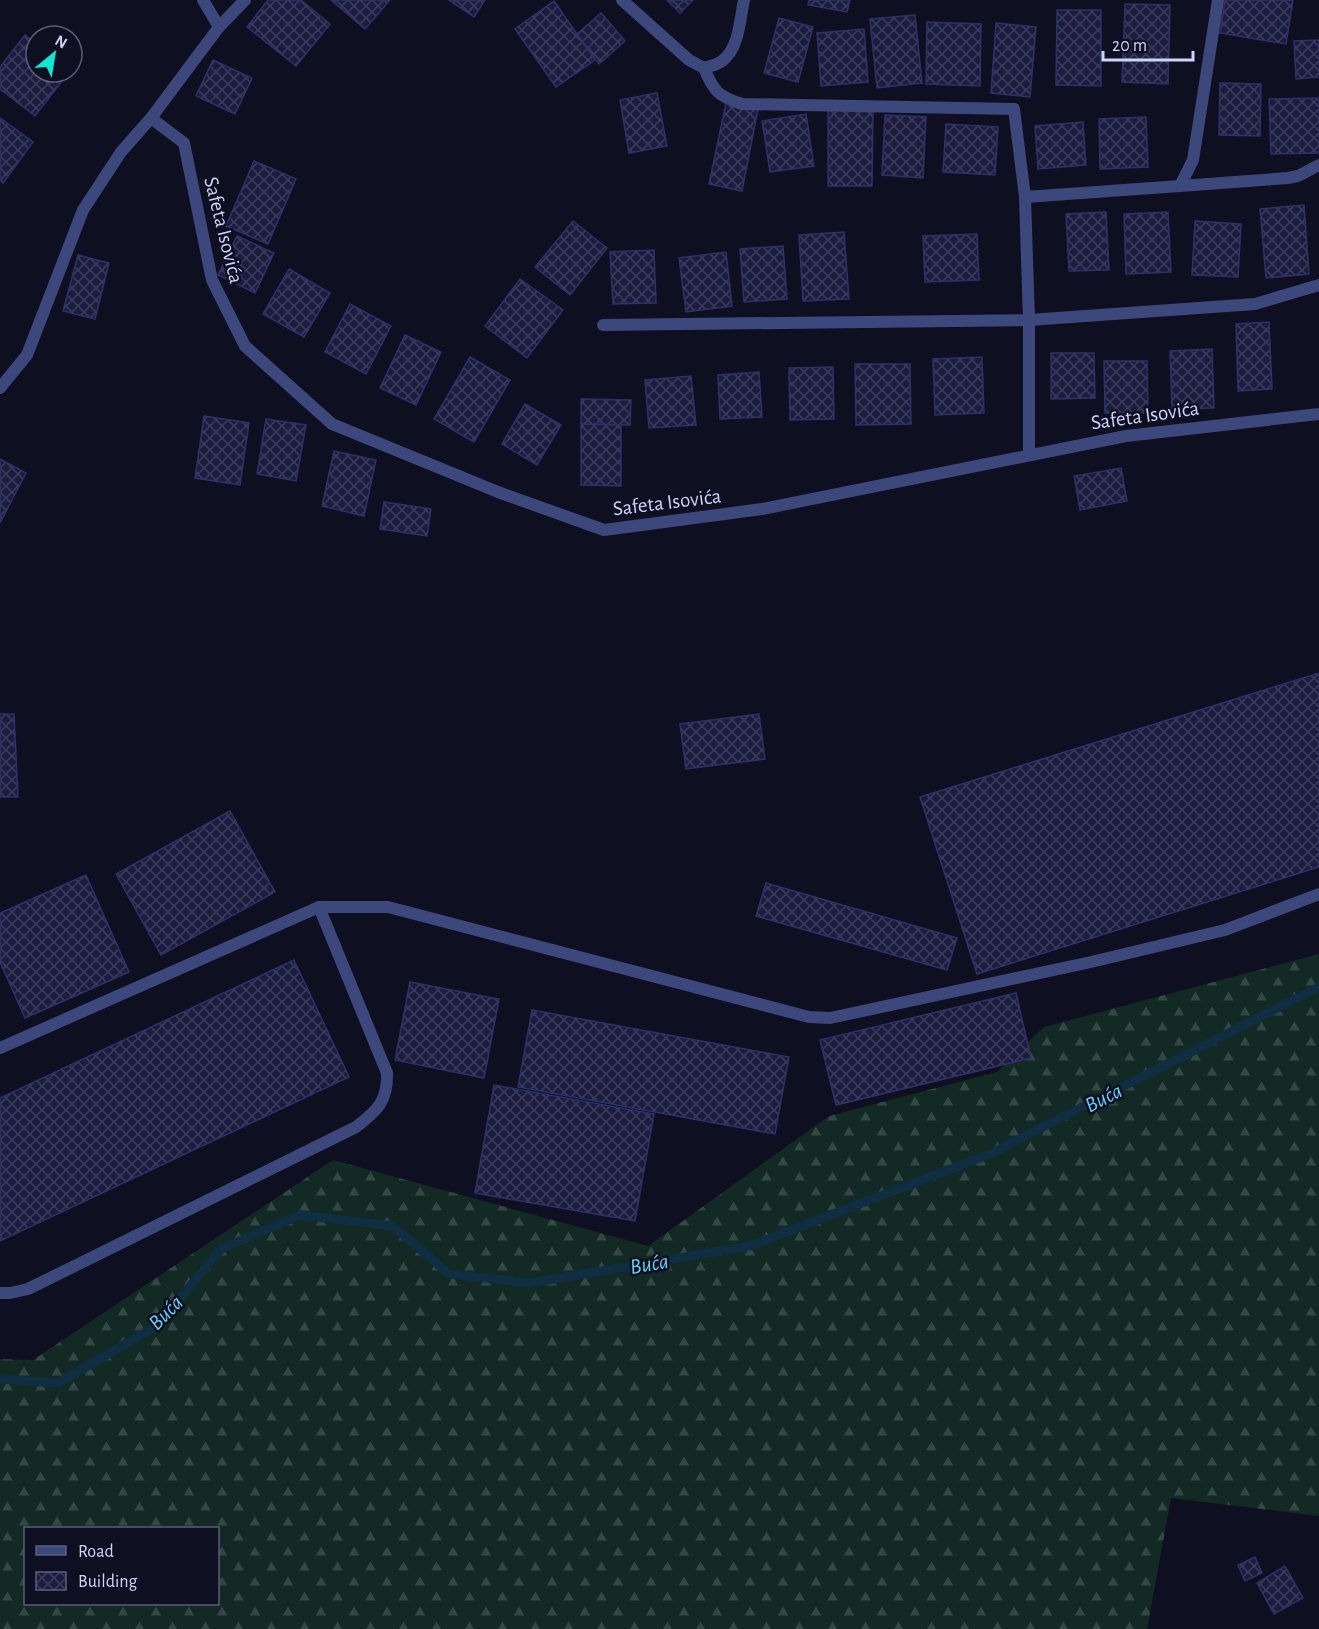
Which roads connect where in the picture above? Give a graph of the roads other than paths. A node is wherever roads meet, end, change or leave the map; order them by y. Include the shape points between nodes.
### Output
1 (203, 0) edge
2 (245, 0) edge
3 (622, 0) edge
4 (744, 0) edge
5 (1218, 0) edge
6 (219, 27) junction
7 (704, 68) junction
8 (151, 118) junction
9 (1319, 165) edge
10 (1180, 186) junction
11 (1025, 197) junction
12 (1319, 285) edge
13 (1029, 320) junction
14 (603, 325) dead end
15 (0, 388) edge
16 (1319, 414) edge
17 (1029, 454) junction
18 (1319, 894) edge
19 (319, 907) junction
20 (0, 1048) edge
21 (0, 1293) edge

1 - 6 street
2 - 6 street
3 - 7 street via 689,60
4 - 7 street via 730,55
5 - 10 street via 1193,160
6 - 8 street
7 - 11 street via 712,88 726,99 742,104 1014,109
8 - 15 street via 121,152 83,210 27,355
8 - 17 street, Safeta Isovića via 184,143 212,280 245,346 332,424 498,492 604,530 762,509
9 - 10 street via 1288,178
10 - 11 street
11 - 13 street
12 - 13 street via 1255,304
13 - 14 street
13 - 17 street
16 - 17 street, Safeta Isovića via 1126,436
18 - 19 street via 1226,930 830,1018 809,1017 388,907
19 - 20 street
19 - 21 street via 387,1073 388,1088 382,1103 356,1127 28,1288

